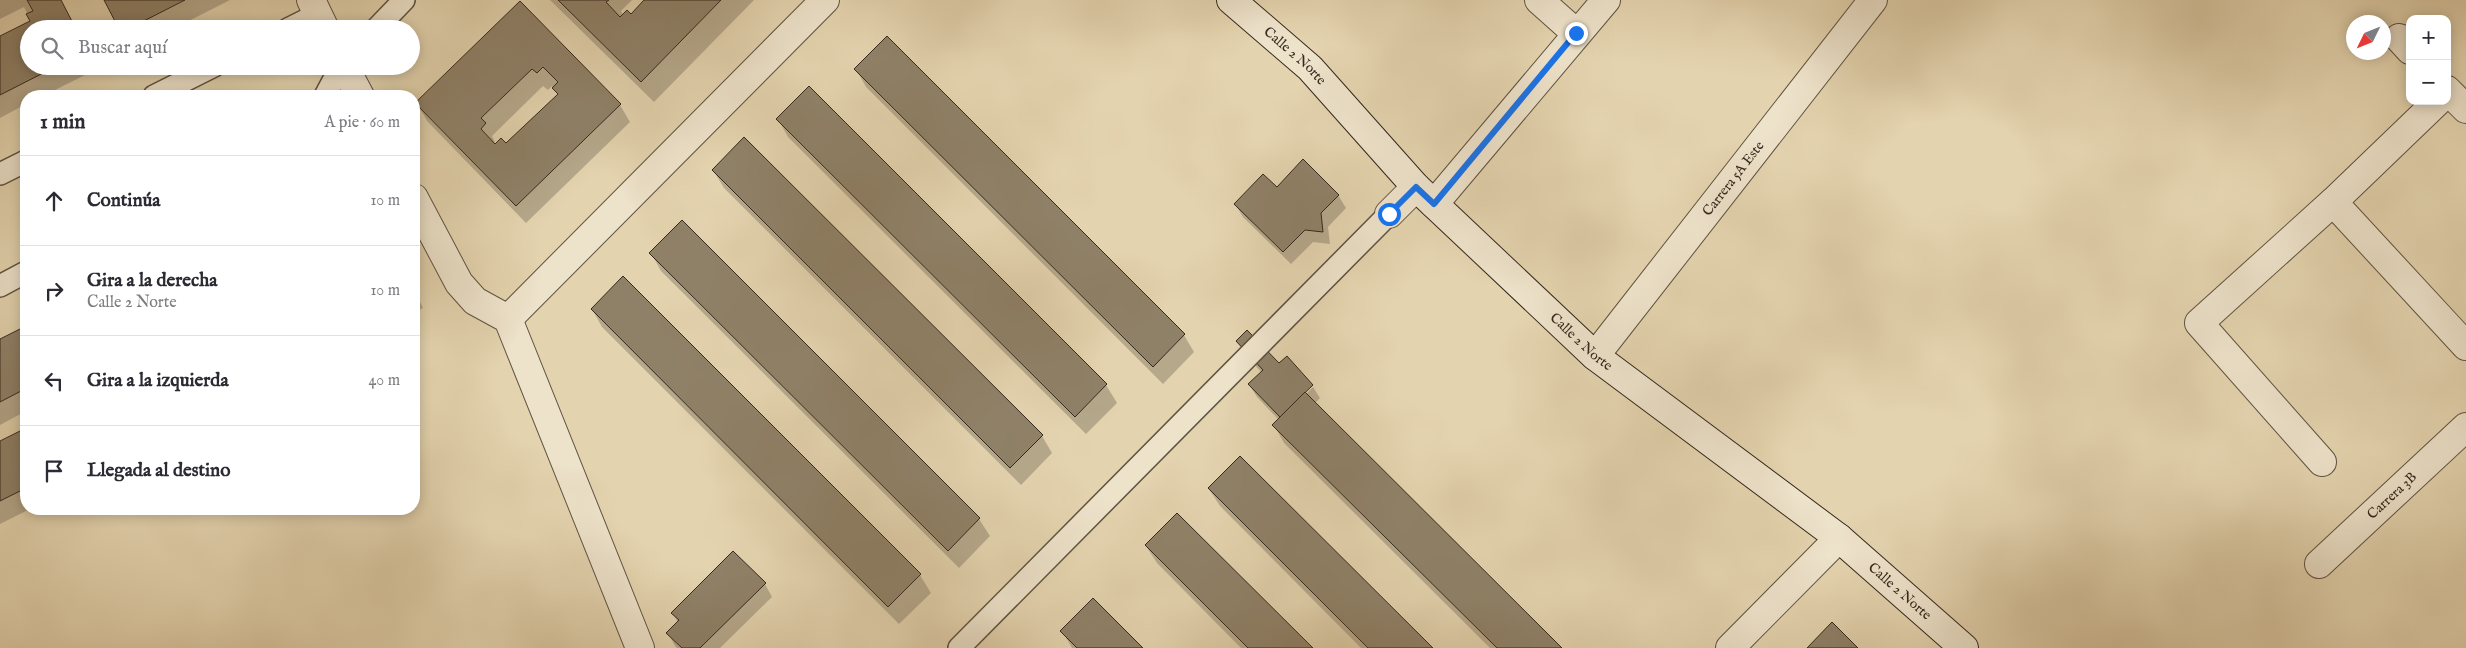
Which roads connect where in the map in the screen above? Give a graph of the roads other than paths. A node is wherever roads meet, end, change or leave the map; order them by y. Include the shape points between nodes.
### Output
1 (404, 0) edge
2 (825, 0) edge
3 (1231, 0) edge
4 (1539, 0) edge
5 (1606, 0) edge
6 (1873, 0) edge
7 (318, 14) edge
8 (306, 20) edge
9 (385, 20) edge
10 (1576, 33) junction
11 (196, 75) edge
12 (337, 75) edge
13 (347, 75) edge
14 (166, 90) edge
15 (328, 90) edge
16 (356, 90) edge
17 (2440, 105) edge
18 (20, 164) edge
19 (0, 174) edge
20 (1425, 196) junction
21 (2333, 202) junction
22 (420, 209) edge
23 (1389, 214) joint
24 (20, 275) edge
25 (0, 286) edge
26 (508, 319) junction
27 (2466, 346) edge
28 (1595, 356) junction
29 (2466, 428) edge
30 (2322, 462) dead end
31 (1839, 538) junction
32 (2319, 564) dead end
33 (640, 648) edge
34 (959, 648) edge
35 (1730, 648) edge
36 (1964, 648) edge

1 - 9 lane
2 - 26 street
3 - 20 street, Calle 2 Norte via 1310,68
4 - 10 street
5 - 10 street
6 - 28 street, Carrera 5A Este
7 - 8 lane
10 - 20 street
11 - 14 lane
12 - 15 lane
13 - 16 street
17 - 21 street
18 - 19 lane
20 - 23 street
20 - 28 street, Calle 2 Norte
21 - 27 street
21 - 30 street via 2199,323
22 - 26 street via 459,283 475,301
23 - 34 lane
24 - 25 lane
26 - 33 street
28 - 31 street, Calle 2 Norte
29 - 32 street, Carrera 3B
31 - 35 street
31 - 36 street, Calle 2 Norte

